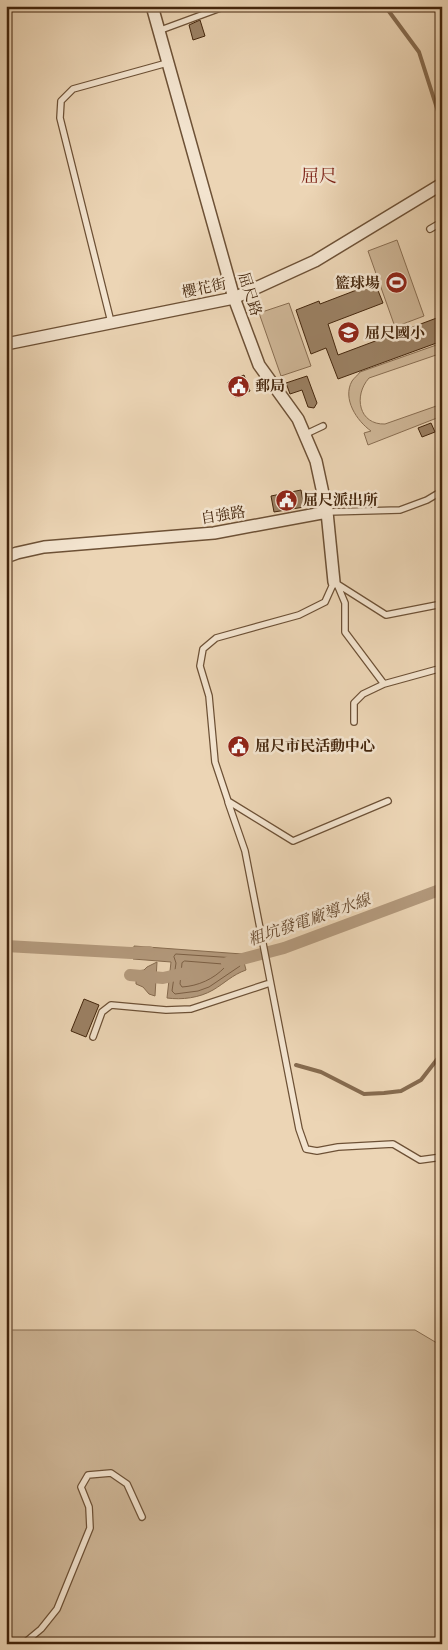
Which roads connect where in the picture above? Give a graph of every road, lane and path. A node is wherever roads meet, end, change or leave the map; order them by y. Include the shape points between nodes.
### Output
1 (152, 6) edge
2 (226, 6) edge
3 (158, 31) junction
4 (167, 63) junction
5 (442, 184) edge
6 (442, 222) edge
7 (430, 229) dead end
8 (234, 298) junction
9 (111, 322) junction
10 (6, 344) edge
11 (323, 426) dead end
12 (306, 434) junction
13 (442, 491) edge
14 (326, 512) junction
15 (6, 558) edge
16 (335, 583) junction
17 (442, 604) edge
18 (442, 668) edge
19 (384, 684) junction
20 (354, 722) dead end
21 (228, 801) junction
22 (388, 801) dead end
23 (270, 983) junction
24 (93, 1037) dead end
25 (442, 1157) edge
26 (142, 1517) dead end
27 (23, 1644) edge

1 - 3 street, 屈尺路
2 - 3 lane
3 - 4 street, 屈尺路
4 - 8 street, 屈尺路
4 - 9 lane via 73,89 61,100 60,118
5 - 8 street, 櫻花街 via 315,262
6 - 7 lane
8 - 9 street, 櫻花街
8 - 12 street, 屈尺路 via 259,365
9 - 10 street, 櫻花街
11 - 12 lane
12 - 14 street, 屈尺路 via 316,461
13 - 14 lane, 自強路 via 400,510
14 - 15 street, 自強路 via 214,533 44,547
14 - 16 street, 屈尺路
16 - 17 lane via 386,615
16 - 19 lane via 344,603 345,632
16 - 21 lane via 325,602 299,615 216,638 203,648 200,666 209,696 215,762
18 - 19 lane
19 - 20 lane via 363,694 354,703
21 - 22 lane via 293,841
21 - 23 lane via 245,852
23 - 24 lane via 191,1009 111,1005 102,1012
23 - 25 lane via 299,1129 306,1149 317,1151 393,1144 420,1160
26 - 27 lane via 127,1484 111,1473 88,1474 81,1487 89,1507 90,1528 57,1609

